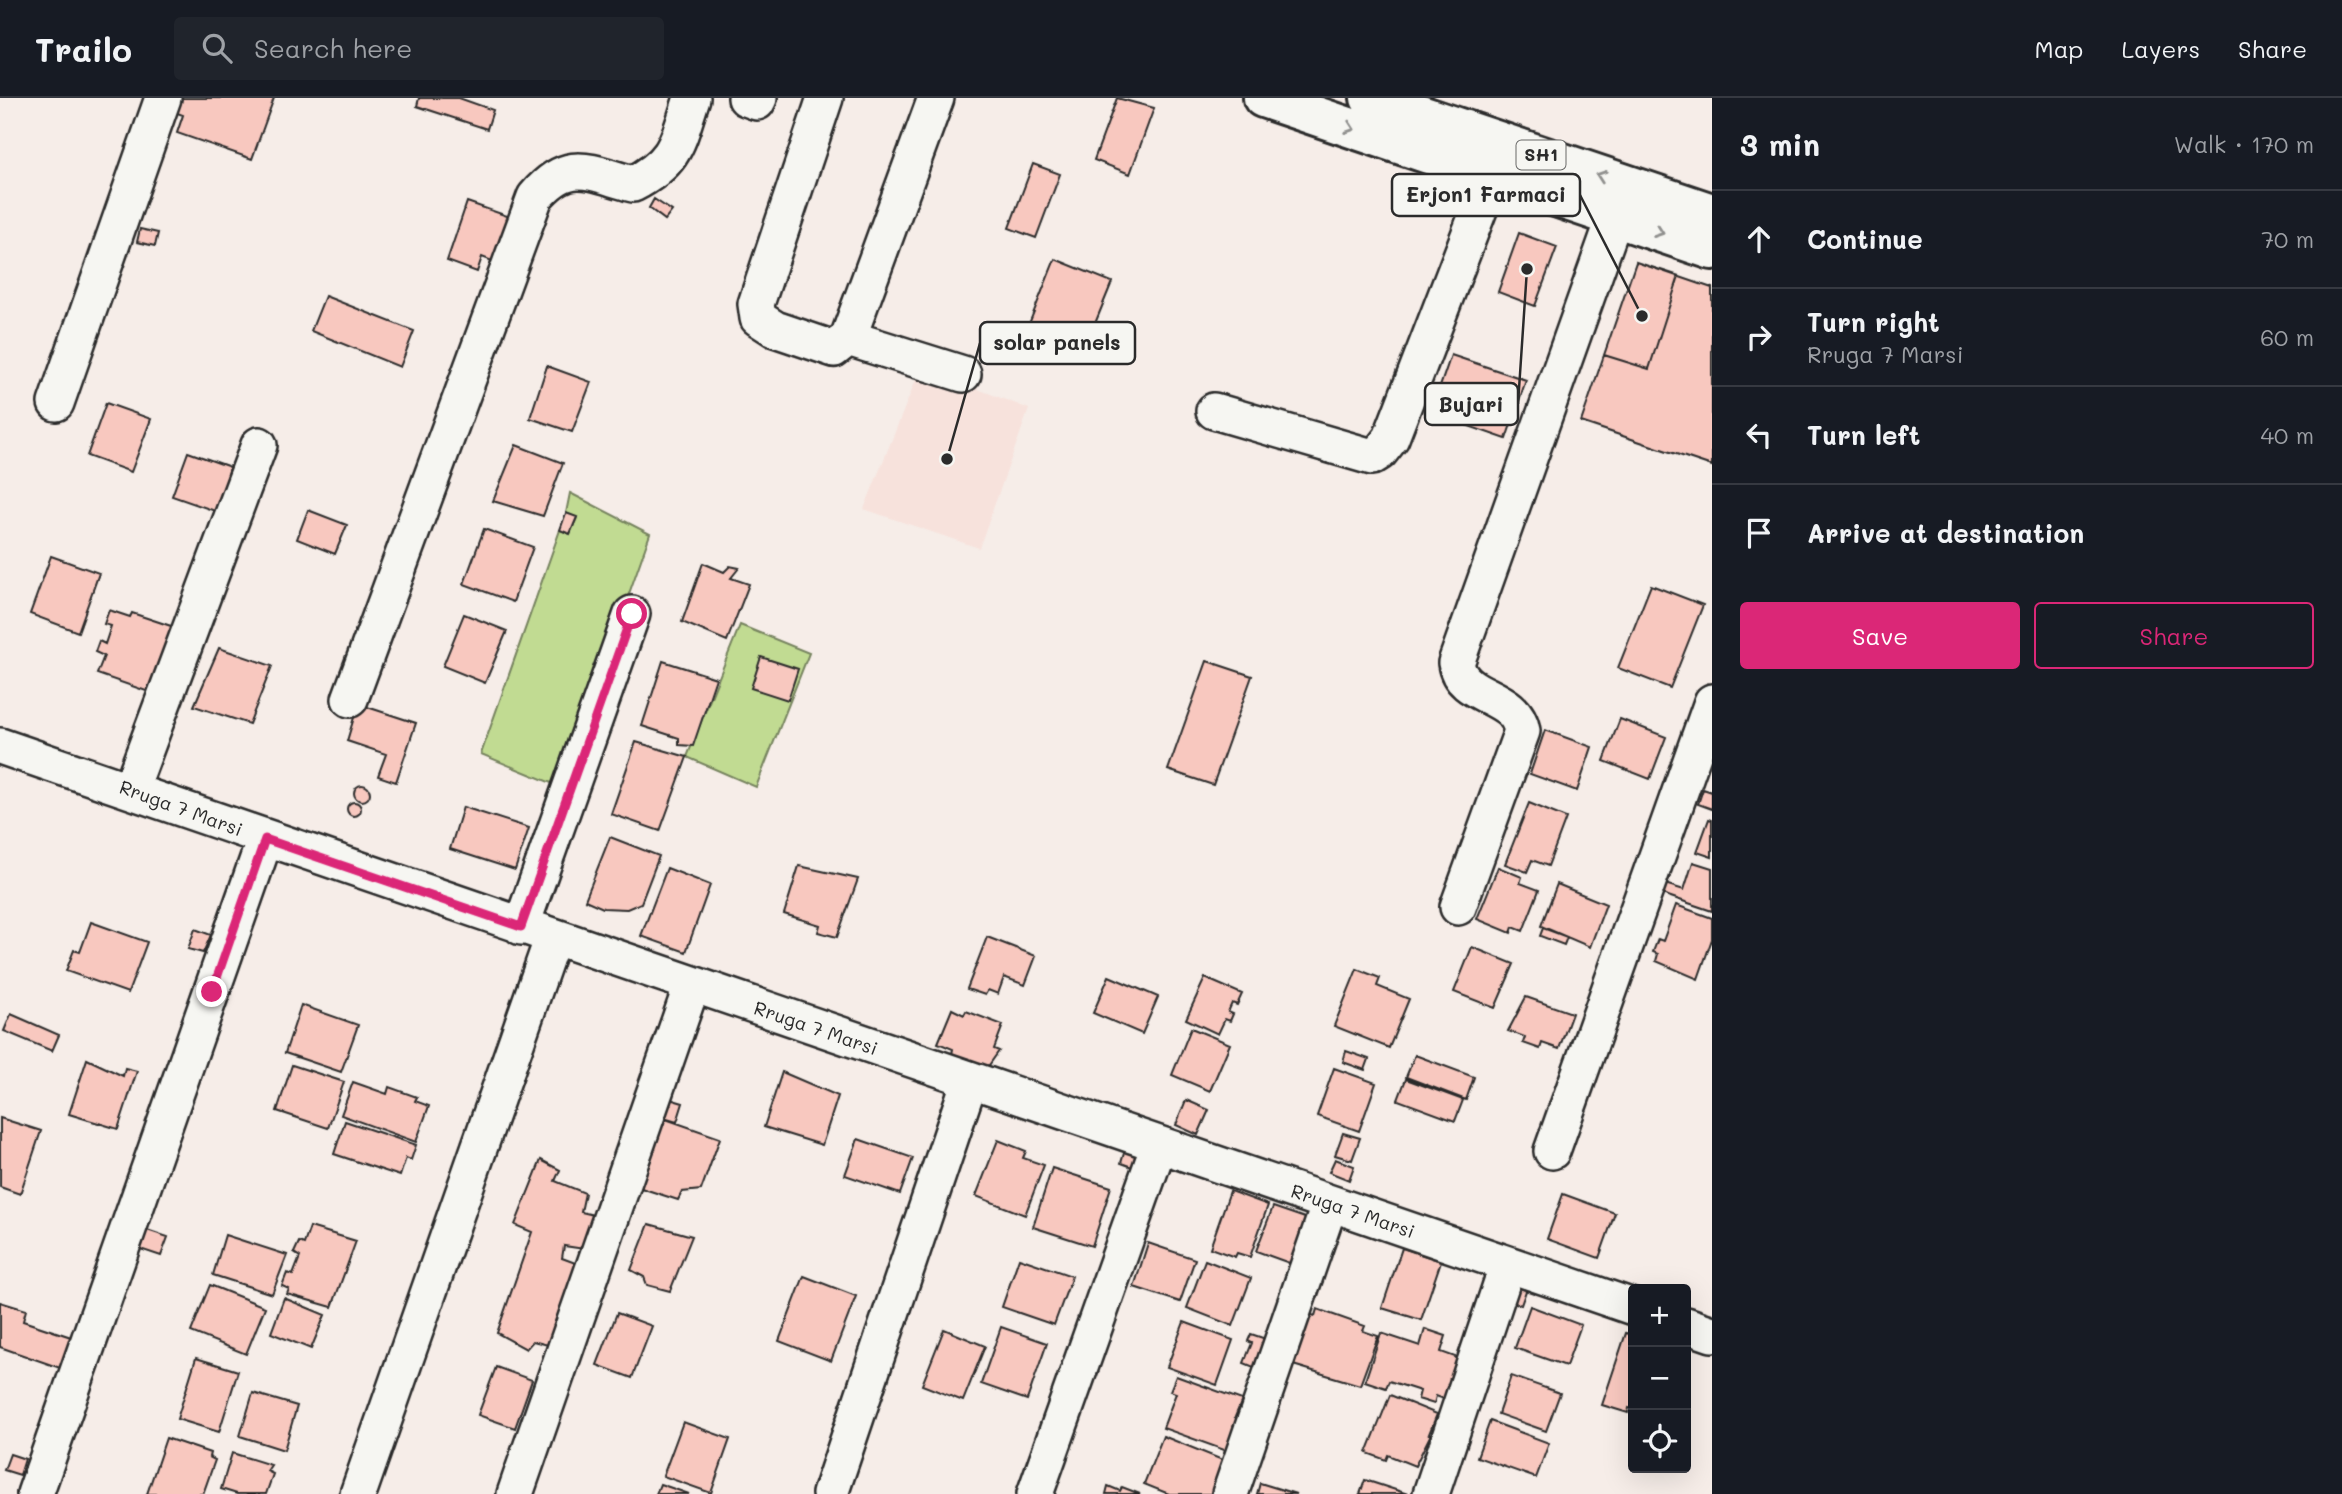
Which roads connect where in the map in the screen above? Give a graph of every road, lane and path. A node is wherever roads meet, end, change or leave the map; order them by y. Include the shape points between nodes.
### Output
1 (163, 98) edge
2 (692, 98) edge
3 (746, 98) edge
4 (759, 98) edge
5 (825, 98) edge
6 (936, 98) edge
7 (1263, 98) edge
8 (1370, 98) edge
9 (1492, 176) junction
10 (1712, 213) edge
11 (1615, 217) junction
12 (1712, 250) edge
13 (848, 338) junction
14 (963, 374) dead end
15 (56, 403) dead end
16 (1214, 411) dead end
17 (259, 445) dead end
18 (632, 614) dead end
19 (350, 699) dead end
20 (1712, 702) edge
21 (0, 746) edge
22 (131, 788) junction
23 (265, 839) junction
24 (1458, 907) dead end
25 (537, 932) junction
26 (692, 985) junction
27 (970, 1080) junction
28 (1159, 1145) junction
29 (1552, 1151) dead end
30 (1330, 1203) junction
31 (1508, 1265) junction
32 (1628, 1305) edge
33 (1691, 1327) edge
34 (1712, 1334) edge
35 (35, 1494) edge
36 (358, 1494) edge
37 (515, 1494) edge
38 (830, 1494) edge
39 (1035, 1494) edge
40 (1230, 1494) edge
41 (1432, 1494) edge

1 - 15 street
2 - 19 street via 672,155 654,173 633,184 567,170 535,197
3 - 4 street via 757,102
5 - 13 street via 756,304 758,318 775,329 834,349
6 - 13 street
7 -> 9 main road, SH1
10 -> 8 main road, SH1
9 - 11 main road, SH1
9 - 16 street via 1396,425 1380,453 1372,457
11 -> 12 main road, SH1
11 - 24 street via 1456,663 1457,674 1467,684 1512,708 1522,731
13 - 14 street
17 - 22 street
18 - 25 street
20 - 29 street
21 - 22 street, Rruga 7 Marsi
22 - 23 street, Rruga 7 Marsi
23 - 25 street, Rruga 7 Marsi
23 - 35 street
25 - 26 street, Rruga 7 Marsi
25 - 36 street
26 - 27 street, Rruga 7 Marsi
26 - 37 street
27 - 28 street, Rruga 7 Marsi
27 - 38 street
28 - 30 street, Rruga 7 Marsi
28 - 39 street
30 - 31 street, Rruga 7 Marsi
30 - 40 street
31 - 32 street, Rruga 7 Marsi
31 - 41 street
33 - 34 street

